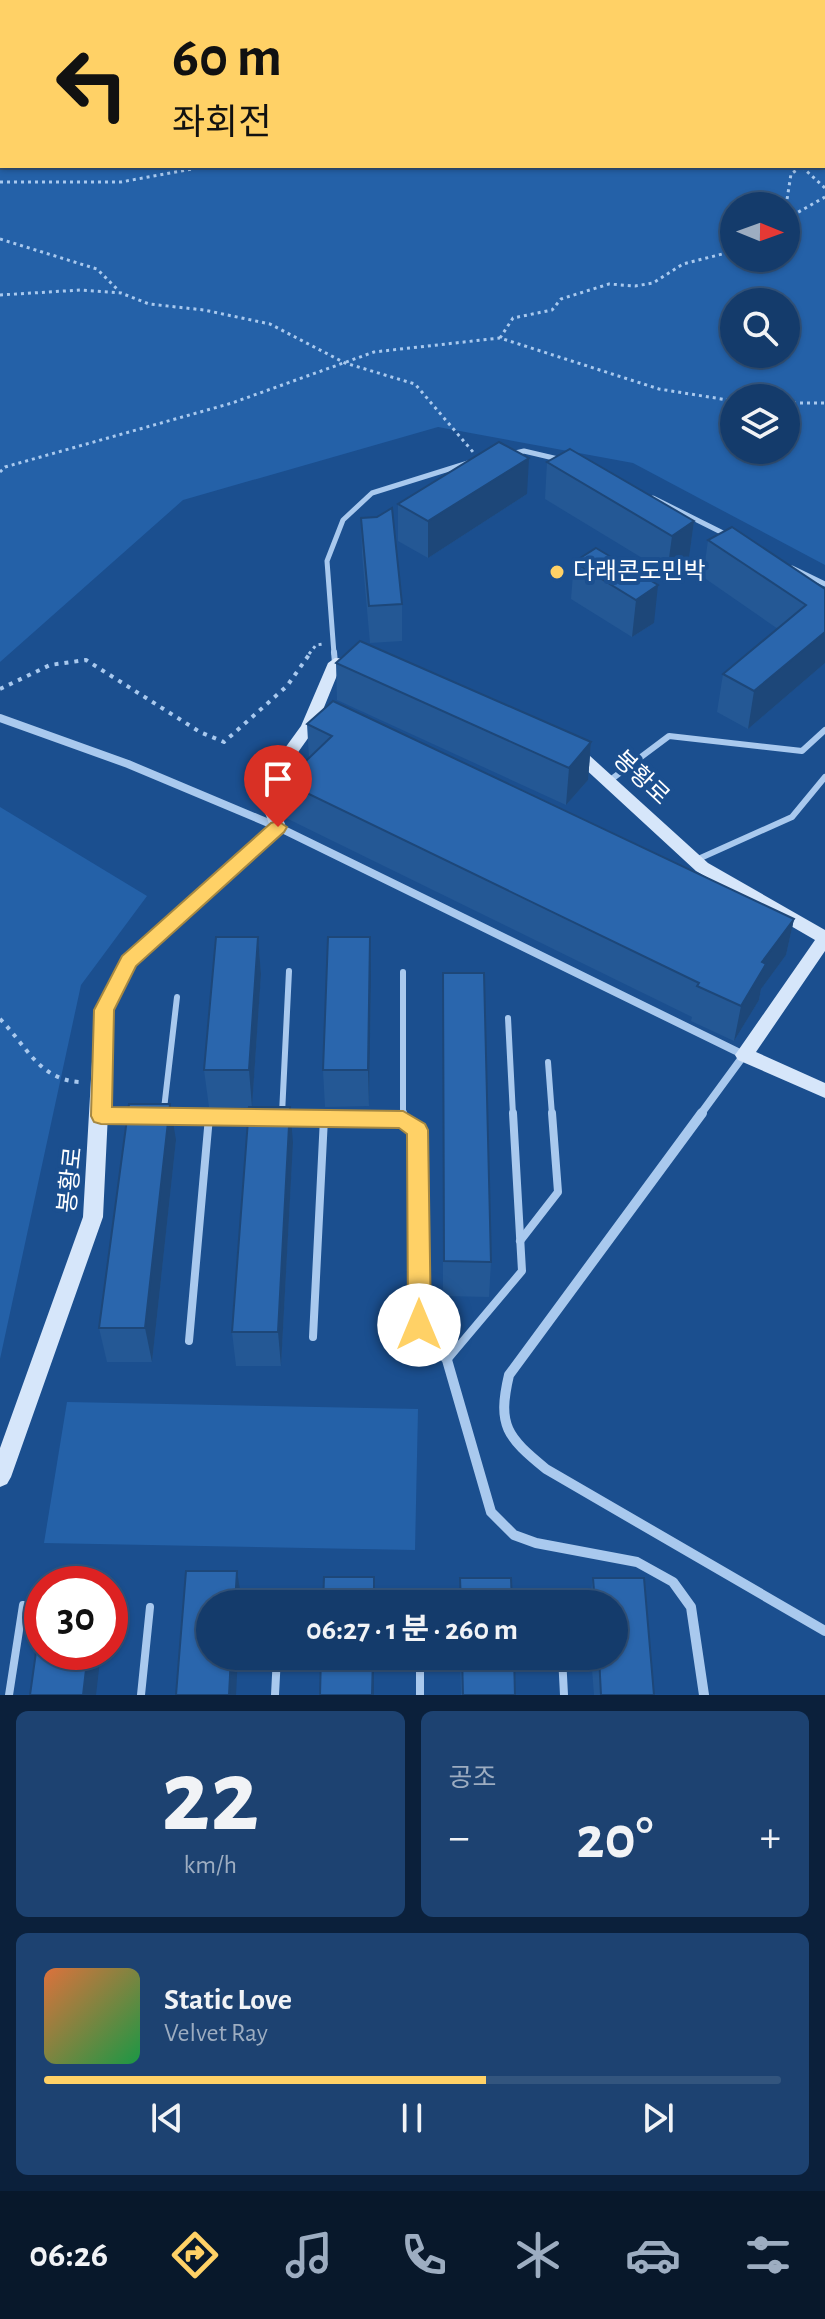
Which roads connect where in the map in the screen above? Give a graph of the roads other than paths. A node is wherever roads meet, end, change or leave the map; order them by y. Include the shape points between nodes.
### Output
1 (509, 454) edge
2 (479, 459) edge
3 (565, 461) edge
4 (647, 495) edge
5 (743, 543) edge
6 (784, 564) edge
7 (825, 584) edge
8 (335, 663) junction
9 (373, 664) edge
10 (0, 718) edge
11 (825, 730) edge
12 (561, 744) edge
13 (825, 777) edge
14 (609, 781) junction
15 (278, 827) junction
16 (695, 861) junction
17 (289, 971) dead end
18 (403, 972) dead end
19 (177, 997) dead end
20 (508, 1018) dead end
21 (744, 1055) junction
22 (548, 1062) dead end
23 (825, 1091) edge
24 (101, 1116) junction
25 (163, 1116) junction
26 (209, 1117) junction
27 (282, 1118) junction
28 (324, 1118) junction
29 (403, 1119) junction
30 (520, 1241) junction
31 (313, 1337) dead end
32 (189, 1341) dead end
33 (447, 1360) junction
34 (0, 1477) edge
35 (23, 1605) dead end
36 (150, 1607) dead end
37 (825, 1631) edge
38 (276, 1670) edge
39 (420, 1670) edge
40 (563, 1670) edge
41 (9, 1695) edge
42 (141, 1695) edge
43 (275, 1695) edge
44 (420, 1695) edge
45 (564, 1695) edge
46 (704, 1695) edge

1 - 3 lane via 524,451
2 - 8 lane via 372,493 343,520 327,561
4 - 5 lane
6 - 7 lane
8 - 9 street
8 - 15 street via 308,727 266,794
10 - 15 street
11 - 14 lane via 802,751 669,736
12 - 14 street, 봉황로
13 - 16 lane via 792,817
14 - 16 street, 봉황로
15 - 21 street
15 - 24 street, 봉황로 via 129,961 104,1010
16 - 21 street, 봉황로 via 825,938
17 - 27 lane
18 - 29 lane
19 - 25 lane
20 - 30 lane
21 - 23 street
21 - 37 street via 509,1375 500,1407 509,1439 546,1469
22 - 30 lane via 558,1192
24 - 25 street
24 - 34 street, 봉황로 via 93,1217
25 - 26 street
26 - 27 street
26 - 32 lane
27 - 28 street
28 - 29 street
28 - 31 lane
29 - 33 street via 418,1130 419,1325
30 - 33 lane via 522,1271
33 - 46 street via 491,1512 514,1535 637,1562 673,1582 691,1607
35 - 41 lane
36 - 42 lane
38 - 43 lane
39 - 44 lane
40 - 45 lane

